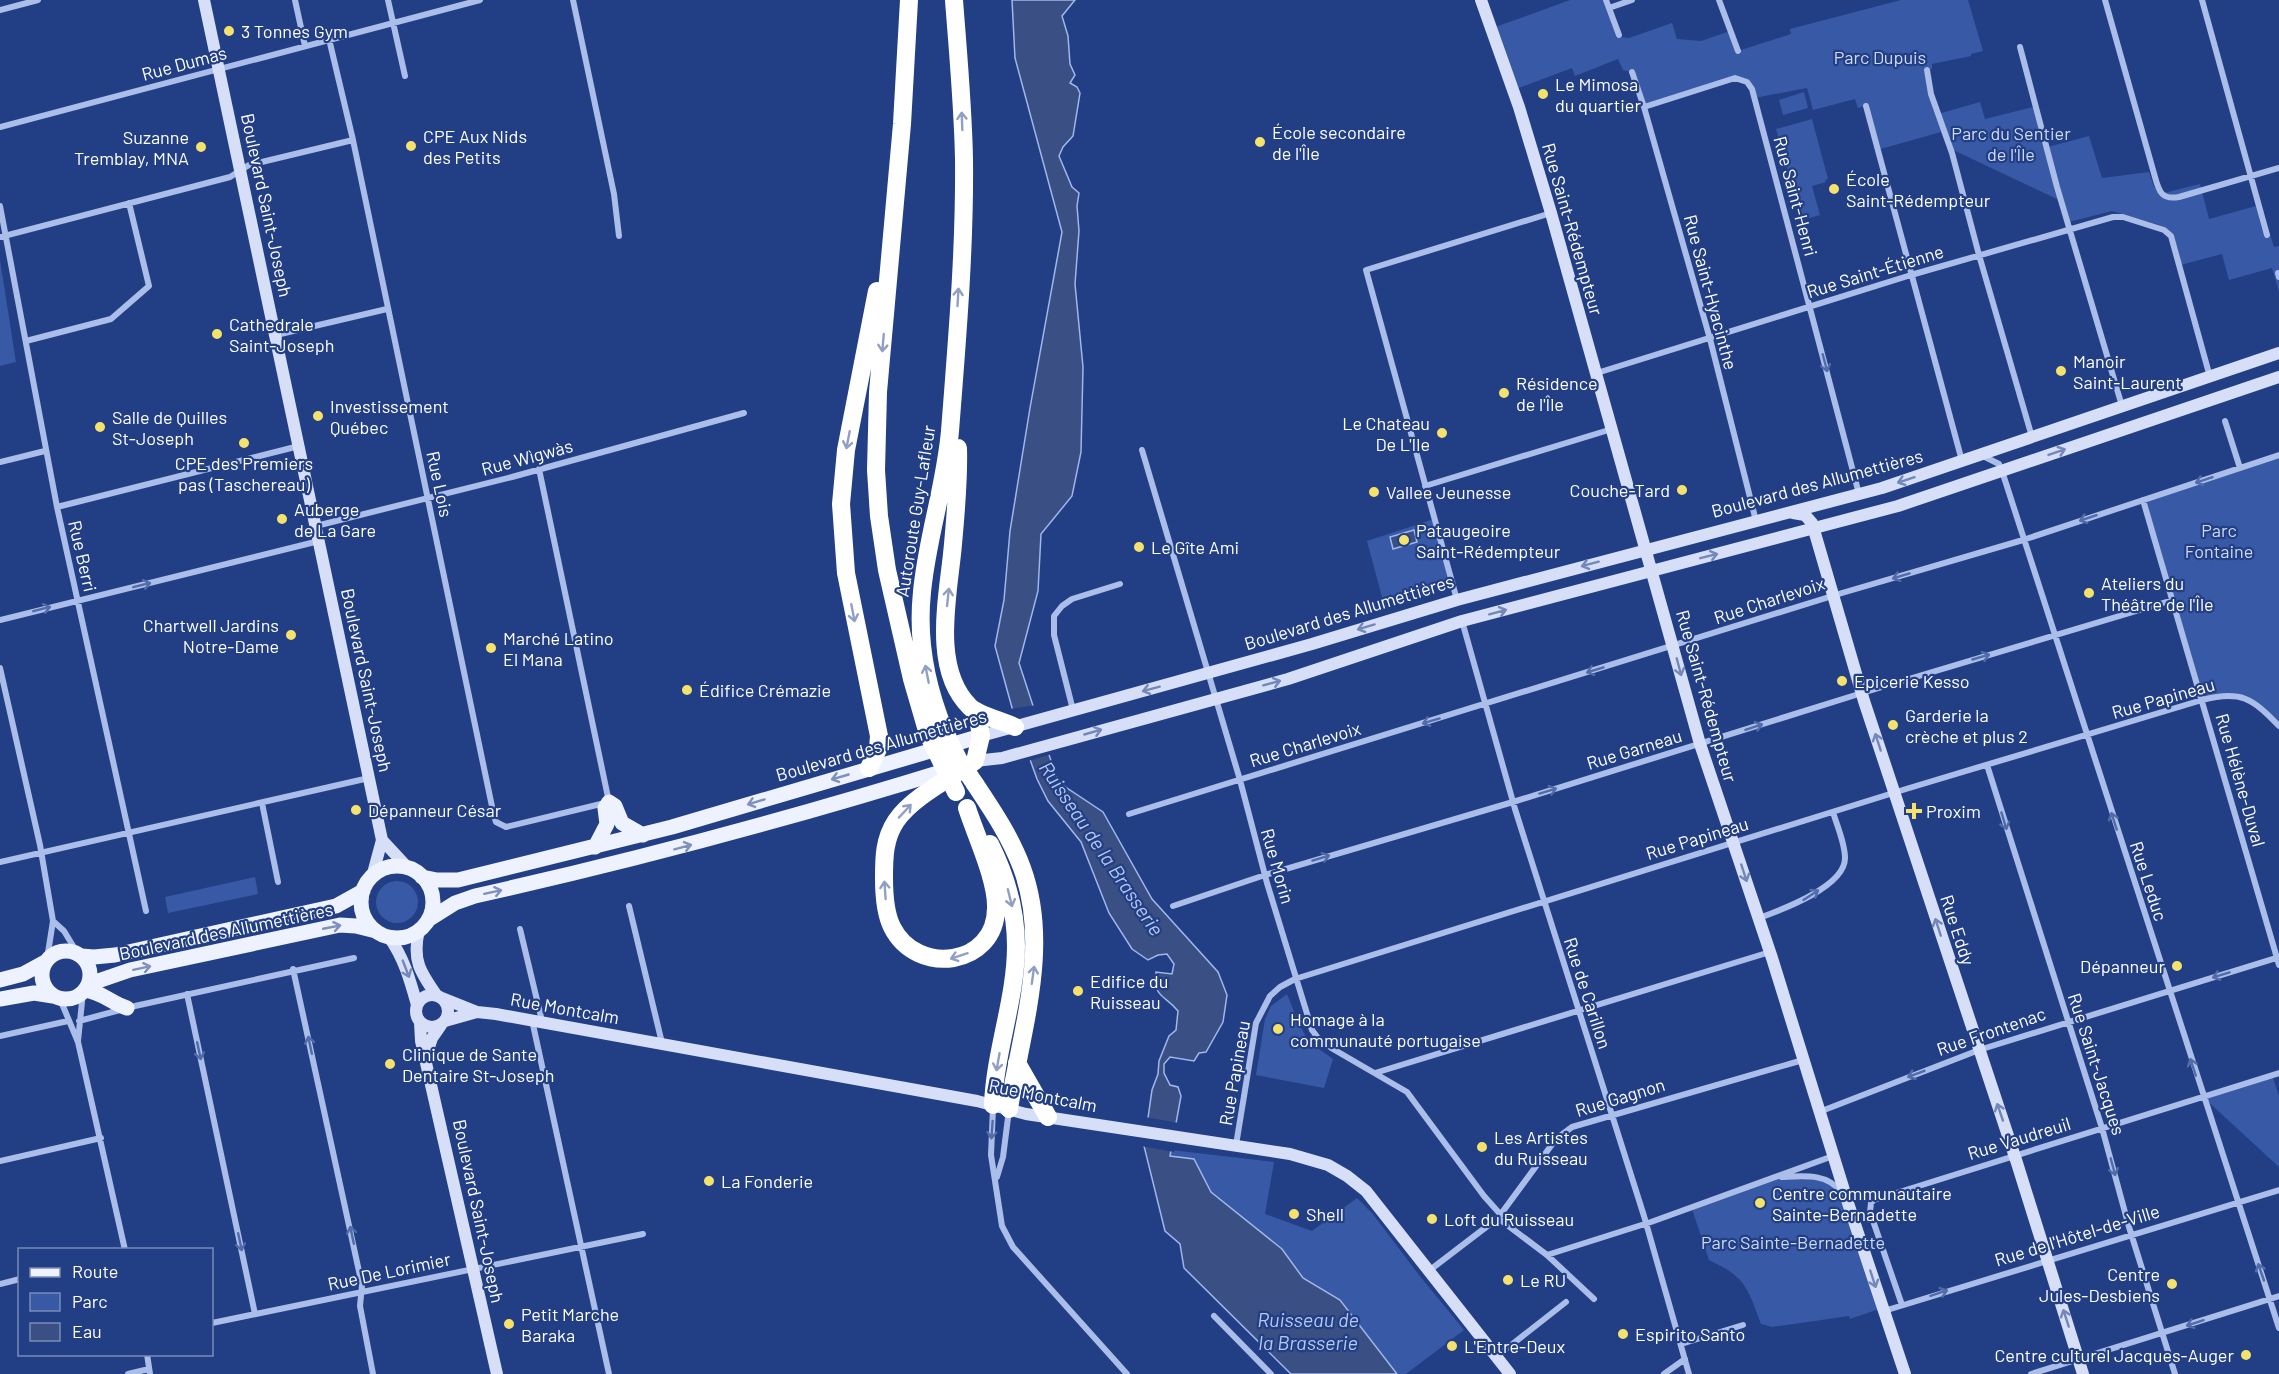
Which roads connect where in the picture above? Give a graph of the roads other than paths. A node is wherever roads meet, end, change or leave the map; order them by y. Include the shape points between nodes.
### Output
1 (38, 0) edge
2 (204, 0) edge
3 (295, 0) edge
4 (388, 0) edge
5 (480, 0) edge
6 (573, 0) edge
7 (909, 0) edge
8 (954, 0) edge
9 (1473, 0) edge
10 (1481, 0) edge
11 (1606, 0) edge
12 (1632, 0) edge
13 (1719, 0) edge
14 (2105, 0) edge
15 (2202, 0) edge
16 (1609, 8) junction
17 (0, 10) edge
18 (394, 23) junction
19 (1489, 24) junction
20 (1619, 35) dead end
21 (329, 39) junction
22 (304, 46) junction
23 (2020, 47) dead end
24 (1738, 51) dead end
25 (219, 70) junction
26 (1927, 70) dead end
27 (1632, 72) dead end
28 (405, 76) dead end
29 (1866, 106) dead end
30 (1644, 107) junction
31 (0, 127) edge
32 (353, 140) junction
33 (2279, 168) edge
34 (240, 170) junction
35 (2252, 175) junction
36 (898, 180) junction
37 (129, 203) junction
38 (0, 206) edge
39 (1551, 213) junction
40 (2070, 228) junction
41 (2267, 235) dead end
42 (3, 236) edge
43 (619, 236) dead end
44 (1978, 255) junction
45 (1911, 275) junction
46 (1810, 306) junction
47 (387, 309) junction
48 (276, 335) junction
49 (1710, 339) junction
50 (26, 341) junction
51 (2279, 353) edge
52 (954, 356) junction
53 (1597, 373) junction
54 (2210, 377) junction
55 (2279, 377) edge
56 (2122, 407) junction
57 (744, 413) dead end
58 (2225, 421) dead end
59 (1612, 429) junction
60 (2032, 437) junction
61 (299, 446) junction
62 (1142, 450) dead end
63 (45, 451) junction
64 (1980, 455) junction
65 (2279, 455) edge
66 (1962, 461) junction
67 (0, 462) edge
68 (2240, 468) junction
69 (539, 470) junction
70 (2002, 471) junction
71 (1425, 486) junction
72 (1859, 494) junction
73 (428, 499) junction
74 (2143, 500) junction
75 (57, 507) junction
76 (1789, 513) junction
77 (1756, 521) junction
78 (316, 526) junction
79 (1814, 530) junction
80 (319, 540) junction
81 (2023, 540) junction
82 (1646, 549) junction
83 (1653, 570) junction
84 (1120, 584) dead end
85 (1834, 596) junction
86 (1457, 600) junction
87 (2173, 600) junction
88 (78, 601) junction
89 (0, 620) edge
90 (1462, 621) junction
91 (2054, 636) junction
92 (1673, 646) junction
93 (0, 668) edge
94 (1208, 674) junction
95 (1862, 693) junction
96 (1215, 698) junction
97 (2202, 700) junction
98 (1487, 704) junction
99 (1074, 711) junction
100 (976, 712) junction
101 (1009, 726) junction
102 (2279, 726) edge
103 (936, 732) junction
104 (2086, 735) junction
105 (981, 736) junction
106 (1700, 744) junction
107 (975, 761) junction
108 (1987, 765) junction
109 (869, 768) junction
110 (369, 778) junction
111 (1240, 780) junction
112 (1894, 793) junction
113 (262, 802) junction
114 (609, 802) junction
115 (1513, 802) junction
116 (967, 808) junction
117 (1833, 812) junction
118 (1130, 814) dead end
119 (129, 832) junction
120 (643, 835) junction
121 (382, 840) junction
122 (1733, 842) junction
123 (596, 847) junction
124 (41, 853) junction
125 (0, 862) edge
126 (408, 868) junction
127 (1265, 875) junction
128 (372, 877) junction
129 (422, 877) junction
130 (278, 882) dead end
131 (363, 891) junction
132 (1543, 901) junction
133 (629, 906) dead end
134 (1173, 906) dead end
135 (146, 910) dead end
136 (1758, 918) junction
137 (53, 921) junction
138 (424, 925) junction
139 (520, 929) dead end
140 (382, 934) junction
141 (1770, 952) junction
142 (80, 955) junction
143 (354, 958) dead end
144 (46, 960) junction
145 (2278, 960) edge
146 (293, 969) junction
147 (1295, 979) junction
148 (0, 980) edge
149 (85, 990) junction
150 (2169, 990) junction
151 (187, 994) junction
152 (56, 997) junction
153 (439, 997) junction
154 (0, 999) edge
155 (417, 1005) junction
156 (127, 1008) junction
157 (1577, 1011) junction
158 (477, 1012) junction
159 (68, 1021) junction
160 (79, 1021) junction
161 (537, 1021) junction
162 (2067, 1021) junction
163 (420, 1022) junction
164 (443, 1023) junction
165 (0, 1036) edge
166 (78, 1042) junction
167 (662, 1044) junction
168 (1979, 1050) junction
169 (426, 1056) junction
170 (1803, 1060) junction
171 (1017, 1063) junction
172 (1375, 1073) junction
173 (2279, 1073) edge
174 (2203, 1097) junction
175 (1001, 1107) junction
176 (1819, 1112) junction
177 (1612, 1114) junction
178 (1048, 1117) junction
179 (2102, 1128) junction
180 (100, 1138) junction
181 (1236, 1146) junction
182 (2014, 1155) junction
183 (1833, 1156) junction
184 (0, 1161) edge
185 (1775, 1177) junction
186 (996, 1180) junction
187 (2279, 1190) edge
188 (2238, 1202) junction
189 (1848, 1203) junction
190 (1500, 1217) junction
191 (1646, 1224) junction
192 (643, 1234) dead end
193 (2132, 1234) junction
194 (581, 1246) junction
195 (125, 1248) edge
196 (1547, 1256) junction
197 (2047, 1259) junction
198 (473, 1269) junction
199 (1430, 1270) junction
200 (18, 1280) edge
201 (0, 1284) edge
202 (361, 1293) junction
203 (2279, 1296) edge
204 (1594, 1299) dead end
205 (2271, 1299) junction
206 (1566, 1302) dead end
207 (1902, 1305) junction
208 (1883, 1311) junction
209 (255, 1314) junction
210 (1214, 1316) dead end
211 (213, 1323) edge
212 (1743, 1325) dead end
213 (2279, 1328) edge
214 (2162, 1333) junction
215 (1681, 1344) junction
216 (147, 1356) edge
217 (1496, 1357) junction
218 (1685, 1359) junction
219 (2078, 1359) junction
220 (150, 1372) edge
221 (129, 1374) edge
222 (373, 1374) edge
223 (497, 1374) edge
224 (609, 1374) edge
225 (1127, 1374) edge
226 (1271, 1374) edge
227 (1510, 1374) edge
228 (1664, 1374) edge
229 (1689, 1374) edge
230 (1905, 1374) edge
231 (2031, 1374) edge
232 (2083, 1374) edge
233 (2175, 1374) edge

1 - 17 street
2 - 25 main road, Boulevard Saint-Joseph
3 - 22 street
4 - 18 street
5 - 18 street, Rue Dumas
6 - 43 street via 614,194
7 - 36 highway, Autoroute Guy-Lafleur
52 -> 8 highway, Autoroute Guy-Lafleur via 964,158
9 - 19 main road, Rue Saint-Rédempteur
10 - 19 main road, Rue Saint-Rédempteur
11 - 16 street
12 - 16 street
13 - 24 street
14 - 35 street via 2160,193 2166,198 2179,197
15 - 35 street
16 - 20 street
18 - 21 street, Rue Dumas
18 - 28 street
19 - 39 main road, Rue Saint-Rédempteur
21 - 22 street, Rue Dumas
21 - 32 street, Rue Lois
22 - 25 street, Rue Dumas
23 - 40 street
25 - 31 street, Rue Dumas
25 - 34 main road, Boulevard Saint-Joseph
26 - 44 street
27 - 30 street, Rue Saint-Hyacinthe
29 - 45 street
30 - 46 street, Rue Saint-Henri via 1735,78 1747,82
30 - 49 street, Rue Saint-Hyacinthe
32 - 34 street
32 - 47 street, Rue Lois
33 - 35 street
34 - 37 street via 230,177
34 - 48 main road, Boulevard Saint-Joseph
35 - 41 street
36 -> 103 highway, Autoroute Guy-Lafleur via 878,392 876,477 889,577 916,696
36 -> 109 highway via 842,484 846,573 879,736
37 - 42 street
37 - 50 street via 149,286 111,319
38 - 42 street, Rue Berri
39 - 53 main road, Rue Saint-Rédempteur
39 - 71 street via 1366,270
40 - 44 street, Rue Saint-Étienne
40 - 54 street, Rue Saint-Étienne via 2117,216 2164,230 2173,240
40 - 56 street
42 - 50 street, Rue Berri
44 - 45 street, Rue Saint-Étienne
44 - 60 street
45 - 46 street, Rue Saint-Étienne
45 - 66 street
46 - 49 street, Rue Saint-Étienne
46 -> 72 street, Rue Saint-Henri
47 - 48 street
47 - 73 street, Rue Lois
48 - 61 main road, Boulevard Saint-Joseph
49 - 53 street, Rue Saint-Étienne
49 - 77 street, Rue Saint-Hyacinthe
50 - 63 street, Rue Berri
51 - 54 main road, Boulevard des Allumettières
100 -> 52 highway via 952,681 946,640 959,480
103 -> 52 highway, Autoroute Guy-Lafleur via 921,642 921,604 945,474
53 - 59 main road, Rue Saint-Rédempteur
54 - 56 main road, Boulevard des Allumettières
70 -> 55 main road
56 - 60 main road, Boulevard des Allumettières
57 - 69 street, Rue Wìgwàs
58 - 68 street
59 - 71 street
59 - 82 main road, Rue Saint-Rédempteur
60 - 64 main road, Boulevard des Allumettières
61 - 75 street
61 - 78 main road, Boulevard Saint-Joseph
62 - 94 street, Rue Morin
63 - 67 street
63 - 75 street, Rue Berri
64 - 66 main road, Boulevard des Allumettières
64 - 70 street via 1999,464
65 - 68 street, Rue Charlevoix
66 -> 72 main road, Boulevard des Allumettières
68 -> 74 street, Rue Charlevoix
69 - 73 street, Rue Wìgwàs
69 - 114 street
70 - 79 main road
70 - 81 street, Rue Leduc
71 - 86 street
72 - 76 main road, Boulevard des Allumettières
73 - 78 street, Rue Wìgwàs
73 - 114 street, Rue Lois via 496,822 506,827
74 -> 81 street, Rue Charlevoix
74 - 87 street, Rue Hélène-Duval
75 - 88 street, Rue Berri
76 - 77 main road, Boulevard des Allumettières
76 - 79 main road via 1808,517
77 - 82 main road, Boulevard des Allumettières
78 - 80 main road, Boulevard Saint-Joseph
83 -> 79 main road
79 - 85 main road, Rue Eddy
88 -> 80 street
80 - 110 main road, Boulevard Saint-Joseph
81 -> 85 street, Rue Charlevoix
81 - 91 street, Rue Leduc
82 - 83 main road, Rue Saint-Rédempteur
82 -> 86 main road, Boulevard des Allumettières
90 -> 83 main road
83 - 92 main road, Rue Saint-Rédempteur
84 - 99 street via 1072,599 1054,616 1054,635
85 - 92 street, Rue Charlevoix
85 - 95 main road, Rue Eddy
86 -> 94 main road, Boulevard des Allumettières
87 - 91 street, Rue Garneau
87 - 97 street, Rue Hélène-Duval
89 -> 88 street
88 - 119 street, Rue Berri
96 -> 90 main road via 1288,679
90 - 98 street, Rue de Carillon
95 -> 91 street, Rue Garneau
91 - 104 street, Rue Leduc
92 -> 98 street, Rue Charlevoix
92 -> 106 main road, Rue Saint-Rédempteur
93 - 124 street
94 - 96 street, Rue Morin
94 -> 99 main road, Boulevard des Allumettières
106 -> 95 street, Rue Garneau
112 -> 95 main road, Rue Eddy
107 -> 96 main road via 1015,754
96 - 111 street, Rue Morin
97 - 102 street, Rue Papineau via 2240,696 2256,704
97 - 104 street, Rue Papineau
97 - 145 street, Rue Hélène-Duval
98 -> 111 street, Rue Charlevoix
98 - 115 street, Rue de Carillon
99 - 101 main road, Boulevard des Allumettières
100 - 101 highway
100 - 105 highway
101 - 105 main road, Boulevard des Allumettières
103 - 116 highway, Autoroute Guy-Lafleur, bridge via 956,792
171 -> 103 highway, Autoroute Guy-Lafleur, bridge via 1034,962 1032,906 1025,878 1000,822
104 - 108 street, Rue Papineau
150 -> 104 street, Rue Leduc
105 - 107 highway
105 - 109 main road, Boulevard des Allumettières
115 -> 106 street, Rue Garneau
106 - 122 main road, Rue Saint-Rédempteur
116 -> 107 highway via 994,892 995,922 987,938 967,954 930,959 907,947 890,924 885,895 886,843 896,821 909,806
138 -> 107 main road via 455,903 475,896 724,836
108 - 112 street, Rue Papineau
108 -> 162 street, Rue Saint-Jacques
109 -> 120 main road, Boulevard des Allumettières
110 - 113 street
110 - 121 main road, Boulevard Saint-Joseph
111 - 118 street, Rue Charlevoix
111 - 127 street, Rue Morin
112 - 117 street, Rue Papineau
168 -> 112 main road, Rue Eddy
113 - 119 street
113 - 130 street
114 - 120 main road via 622,823
114 - 123 main road via 605,808 607,824
127 -> 115 street, Rue Garneau
115 - 132 street, Rue de Carillon
116 -> 175 highway, Autoroute Guy-Lafleur via 999,865 1015,924 1014,968 995,1080
117 - 122 street, Rue Papineau
136 -> 117 street via 1801,901 1840,872 1845,855
119 - 124 street
119 - 135 street, Rue Berri
120 - 123 main road, Boulevard des Allumettières
121 - 126 main road
121 - 128 main road, Boulevard Saint-Joseph
122 - 132 street, Rue Papineau
122 -> 136 main road, Rue Saint-Rédempteur
123 - 129 main road, Boulevard des Allumettières via 462,879
124 - 125 street
124 - 137 street
126 - 128 main road via 389,867
126 - 129 main road
127 - 134 street, Rue Garneau
127 - 147 street, Rue Morin
128 - 131 main road
129 - 138 main road via 431,891 433,906
131 - 140 main road via 364,915
131 - 142 main road, Boulevard des Allumettières via 336,906 115,955
132 - 147 street, Rue Papineau
132 - 157 street, Rue de Carillon
133 - 167 street
136 - 141 main road, Rue Saint-Rédempteur
137 - 142 street
137 - 144 street
138 - 140 main road via 405,937
138 - 153 main road via 416,945 417,962
139 - 161 street
149 -> 140 main road, Boulevard des Allumettières via 130,970 340,925
140 -> 155 main road via 398,949
141 - 157 street
141 - 170 main road, Rue Saint-Rédempteur
142 - 144 main road via 64,951
142 - 149 main road via 89,969
143 - 146 street
144 - 148 main road via 23,974
144 - 152 main road via 42,980
145 -> 150 street, Rue Frontenac
146 - 151 street
202 -> 146 street
147 - 172 street, Rue Morin via 1315,1035
147 - 181 street, Rue Papineau via 1270,996 1256,1023
149 - 152 main road via 72,999
149 - 156 main road via 101,993
149 - 160 street
150 - 162 street, Rue Frontenac
174 -> 150 street, Rue Leduc
151 - 156 street
151 -> 209 street
152 - 154 main road via 34,993
152 - 159 street
153 - 155 main road via 423,998
153 - 158 main road, Rue Montcalm
153 - 164 main road via 448,1006
155 - 163 main road
156 - 160 street
157 - 172 street
157 - 177 street, Rue de Carillon
158 - 161 main road, Rue Montcalm
158 - 164 main road, Rue Montcalm
159 - 165 street
159 - 166 street
160 - 166 street
161 - 167 main road, Rue Montcalm
161 - 194 street
162 - 168 street, Rue Frontenac
162 - 179 street, Rue Saint-Jacques
163 - 164 main road via 433,1027
163 - 169 main road, Boulevard Saint-Joseph
164 - 169 main road
166 - 180 street
167 - 175 main road, Rue Montcalm
168 -> 176 street, Rue Frontenac
182 -> 168 main road, Rue Eddy
169 - 198 main road, Boulevard Saint-Joseph
170 - 176 main road, Rue Saint-Rédempteur
170 - 177 street, Rue Gagnon
171 - 175 highway, Autoroute Guy-Lafleur
171 - 178 highway
172 - 190 street, Rue Morin via 1407,1092
173 - 174 street, Rue Vaudreuil
174 - 179 street, Rue Vaudreuil
174 - 188 street, Rue Leduc
175 - 178 main road, Rue Montcalm
175 - 186 street via 1003,1157
175 -> 186 street via 990,1155
176 - 183 main road, Rue Saint-Rédempteur
177 - 190 street, Rue Gagnon via 1572,1127 1556,1139
177 - 191 street, Rue de Carillon
178 - 181 main road, Rue Montcalm
179 - 182 street, Rue Vaudreuil
179 -> 193 street, Rue Saint-Jacques
180 - 184 street
180 - 195 street
181 - 199 main road, Rue Montcalm via 1304,1157 1341,1171 1375,1201
182 - 197 main road, Rue Eddy
182 - 207 street, Rue Vaudreuil via 1871,1203 1870,1212
183 - 185 street
183 - 189 main road, Rue Saint-Rédempteur
185 - 189 street via 1828,1179
185 - 191 street
186 - 225 street via 1002,1226 1010,1243
187 - 188 street, Rue de l'Hôtel-de-Ville
188 - 193 street, Rue de l'Hôtel-de-Ville
205 -> 188 street, Rue Leduc
189 -> 208 main road, Rue Saint-Rédempteur
190 - 196 street, Rue Morin
190 - 199 street, Rue Gagnon
191 - 196 street
191 - 215 street, Rue de Carillon
192 - 194 street, Rue De Lorimier
193 - 197 street, Rue de l'Hôtel-de-Ville
193 - 214 street, Rue Saint-Jacques
194 - 198 street, Rue De Lorimier
194 - 224 street
196 - 204 street, Rue Morin
207 -> 197 street, Rue de l'Hôtel-de-Ville
219 -> 197 main road, Rue Eddy
198 - 202 street, Rue De Lorimier
198 - 223 main road, Boulevard Saint-Joseph
199 - 217 main road, Rue Montcalm
200 - 201 street
202 - 209 street, Rue De Lorimier
202 - 222 street
203 - 205 street
205 - 213 street, Rue Leduc
205 -> 214 street
206 - 217 street
207 - 208 street, Rue de l'Hôtel-de-Ville
208 - 230 main road, Rue Saint-Rédempteur
209 - 211 street, Rue De Lorimier
210 - 226 street
212 - 215 street
214 - 219 street
214 - 233 street, Rue Saint-Jacques
215 - 218 street, Rue de Carillon
216 - 220 street
217 - 227 main road, Rue Montcalm
218 - 228 street
218 - 229 street, Rue de Carillon
219 - 231 street
219 - 232 main road, Rue Eddy
220 - 221 street

